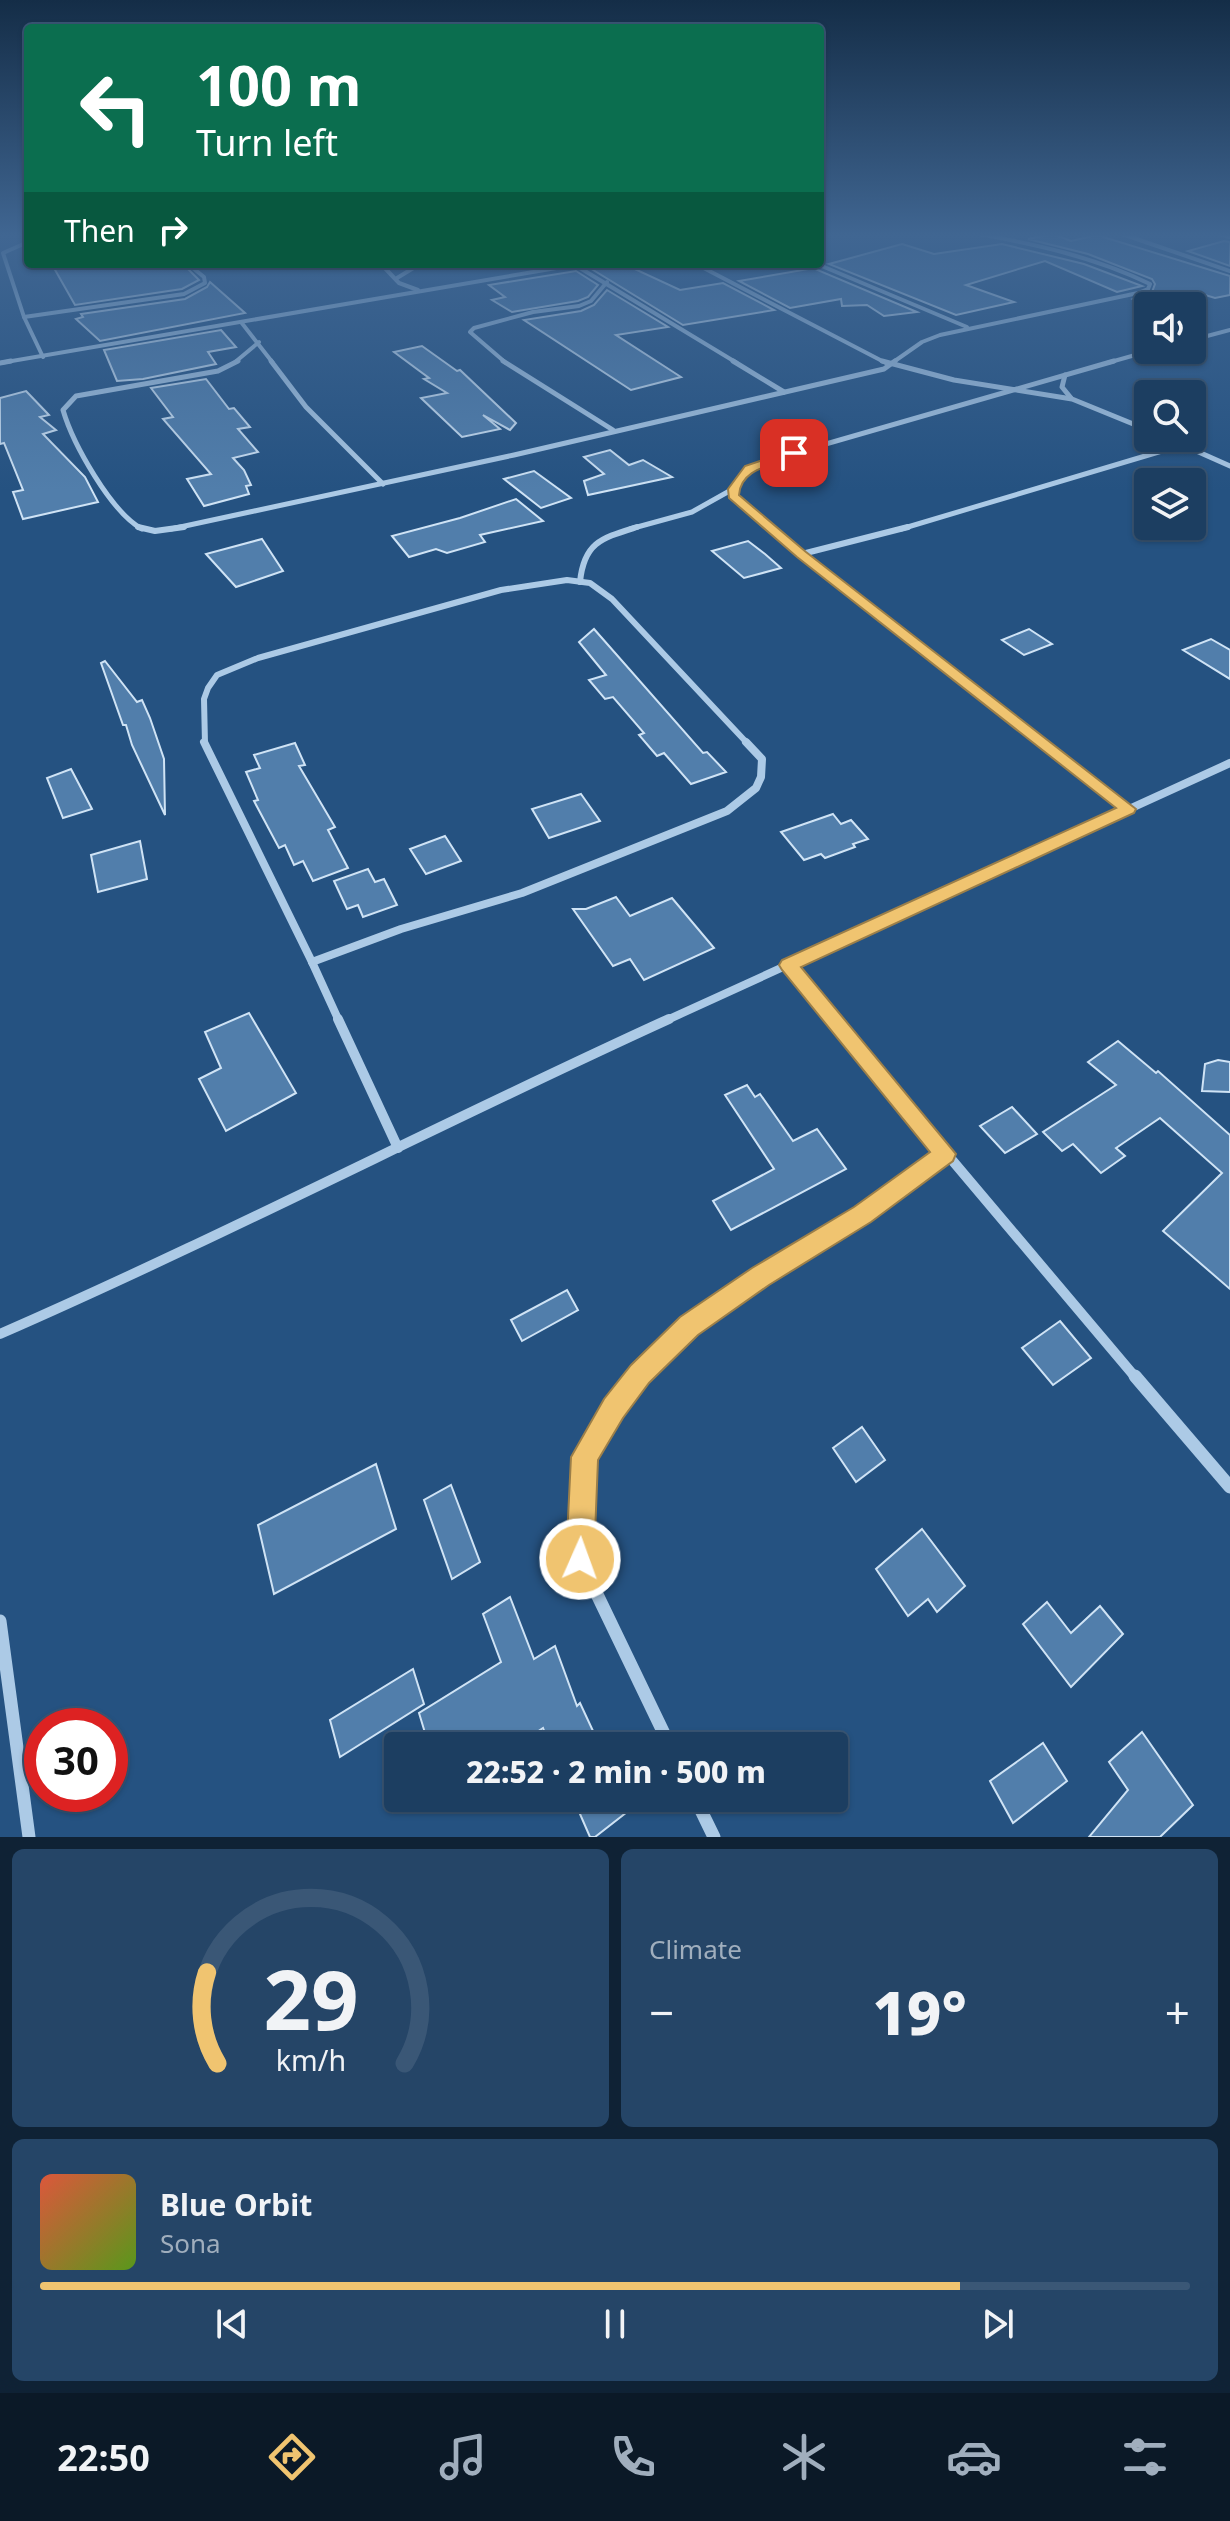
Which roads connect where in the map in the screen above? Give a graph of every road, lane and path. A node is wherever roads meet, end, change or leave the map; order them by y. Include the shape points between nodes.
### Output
1 (25, 319) edge
2 (260, 319) edge
3 (508, 319) edge
4 (666, 319) edge
5 (801, 319) edge
6 (946, 319) edge
7 (1013, 319) edge
8 (241, 322) junction
9 (968, 328) junction
10 (1230, 330) edge
11 (1206, 336) edge
12 (259, 342) junction
13 (1134, 355) edge
14 (43, 357) junction
15 (0, 363) edge
16 (889, 365) junction
17 (1065, 375) junction
18 (1012, 389) junction
19 (785, 392) junction
20 (1072, 399) junction
21 (1134, 424) edge
22 (613, 430) junction
23 (1159, 452) edge
24 (1198, 452) edge
25 (1230, 466) edge
26 (383, 484) junction
27 (733, 489) junction
28 (802, 554) junction
29 (580, 582) junction
30 (1230, 763) edge
31 (1128, 809) junction
32 (312, 962) junction
33 (788, 965) junction
34 (398, 1148) junction
35 (945, 1154) junction
36 (0, 1334) edge
37 (1230, 1487) edge
38 (0, 1621) edge
39 (663, 1732) edge
40 (702, 1812) edge
41 (29, 1837) edge
42 (714, 1837) edge

1 - 14 street
2 - 8 street
3 - 22 street via 470,332
4 - 19 street
5 - 16 street
6 - 9 street
7 - 9 street
8 - 12 street
8 - 14 street
9 - 16 street via 922,342
10 - 11 street
12 - 26 street via 306,407
12 - 26 street via 218,371 76,396 67,404 65,417 94,475 131,524 143,530 164,529
13 - 17 street
14 - 15 street
16 - 18 street
16 - 19 street
17 - 18 street
17 - 20 street via 1062,387
18 - 20 street
18 - 27 street via 760,463
19 - 22 street
20 - 21 street
22 - 26 street
23 - 28 street
24 - 25 street
27 - 28 street via 733,496
27 - 29 street via 692,512 611,535 592,546 582,561
28 - 31 street
29 - 32 street via 553,580 501,590 258,658 217,675 204,699 203,740
29 - 32 street via 599,587 639,625 762,759 756,788 727,811 522,893
30 - 31 street
31 - 33 street
32 - 34 street
33 - 34 street
33 - 35 street
34 - 36 street
35 - 37 street
35 - 39 street via 862,1215 689,1326 640,1374 585,1457 580,1559
38 - 41 street
40 - 42 street

